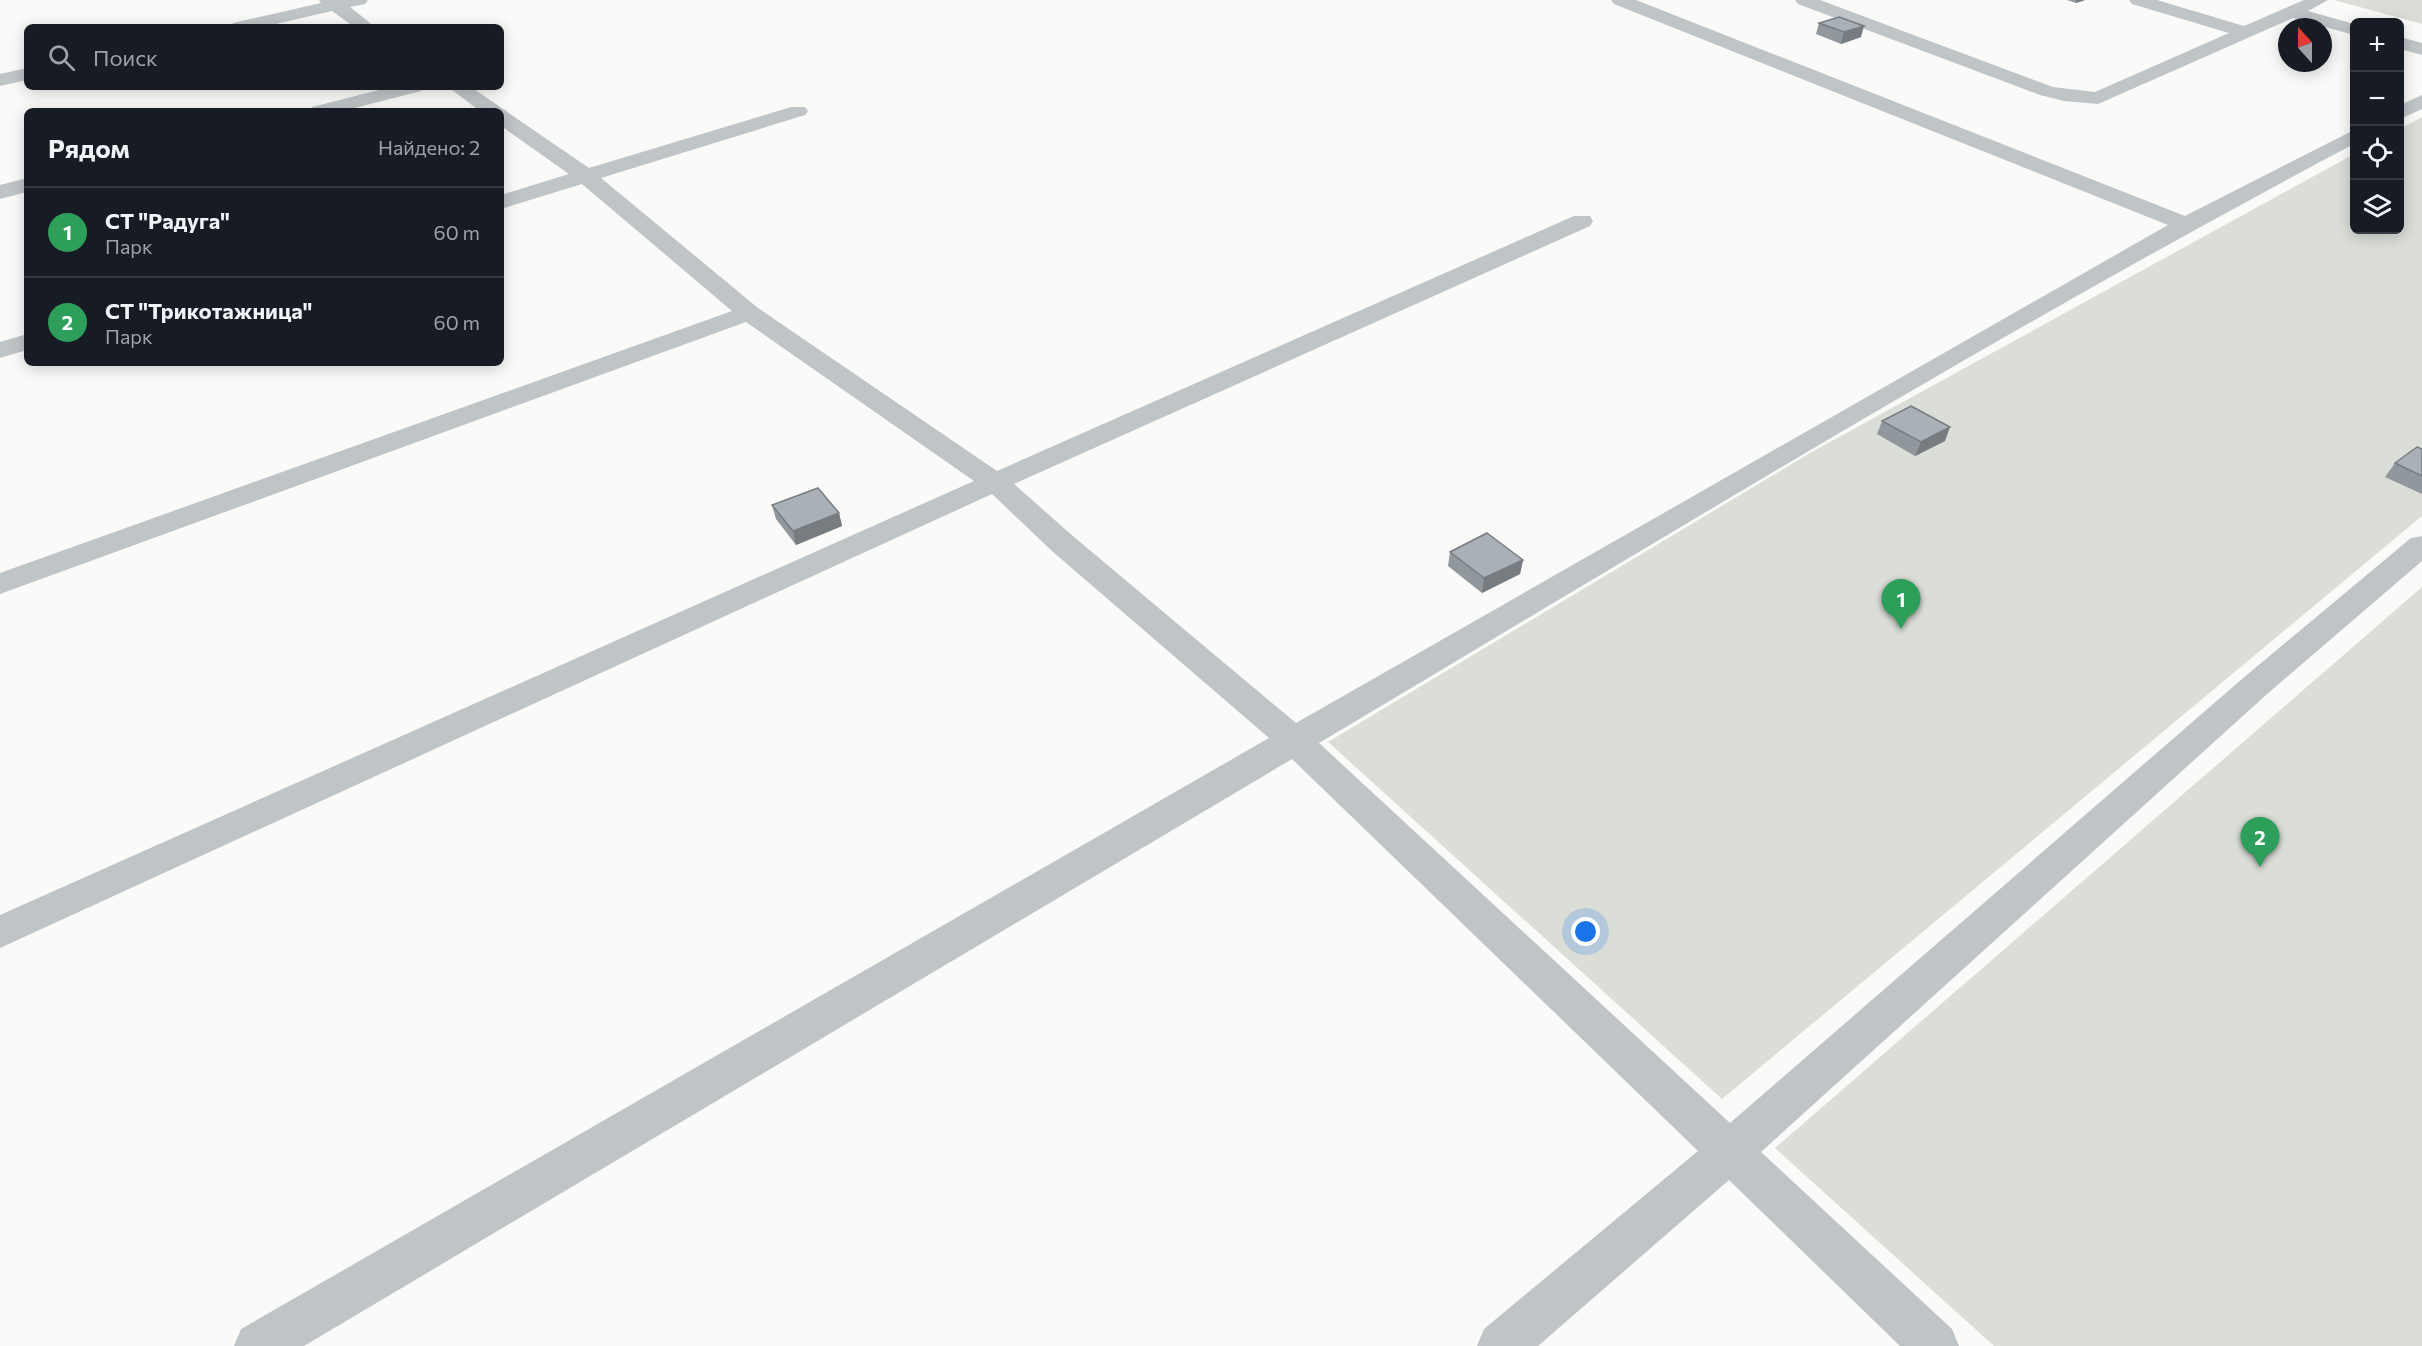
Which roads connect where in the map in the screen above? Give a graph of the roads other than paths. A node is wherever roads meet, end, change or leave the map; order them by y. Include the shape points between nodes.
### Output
1 (359, 0) edge
2 (1620, 0) edge
3 (1804, 0) edge
4 (2138, 0) edge
5 (2319, 0) edge
6 (331, 3) edge
7 (2292, 12) junction
8 (250, 24) edge
9 (362, 24) edge
10 (2350, 29) edge
11 (2244, 32) junction
12 (2404, 44) edge
13 (2422, 50) edge
14 (24, 75) edge
15 (0, 80) edge
16 (402, 90) edge
17 (462, 90) edge
18 (2422, 101) edge
19 (331, 108) edge
20 (489, 108) edge
21 (798, 111) dead end
22 (2404, 111) edge
23 (504, 119) edge
24 (2350, 139) edge
25 (587, 177) junction
26 (24, 186) edge
27 (0, 192) edge
28 (504, 201) edge
29 (1582, 221) dead end
30 (2186, 224) junction
31 (749, 313) junction
32 (24, 343) edge
33 (0, 350) edge
34 (995, 482) junction
35 (2422, 545) edge
36 (0, 584) edge
37 (1293, 739) junction
38 (0, 932) edge
39 (1729, 1152) junction
40 (258, 1346) edge
41 (1500, 1346) edge
42 (1935, 1346) edge

1 - 6 lane
2 - 30 lane
3 - 11 lane via 2047,91 2081,98 2098,98 2118,91
4 - 11 lane
5 - 7 lane
6 - 8 lane
6 - 9 lane
7 - 10 lane
7 - 11 lane
12 - 13 lane
14 - 15 lane
16 - 19 lane
17 - 20 lane
18 - 22 lane
21 - 25 lane
23 - 25 lane
24 - 30 lane
25 - 28 lane
25 - 31 lane
26 - 27 lane
29 - 34 lane
30 - 37 lane
31 - 34 lane
31 - 36 lane
32 - 33 lane
34 - 37 lane
34 - 38 lane
35 - 39 lane via 2245,695
37 - 39 lane
37 - 40 lane
39 - 41 lane
39 - 42 lane

